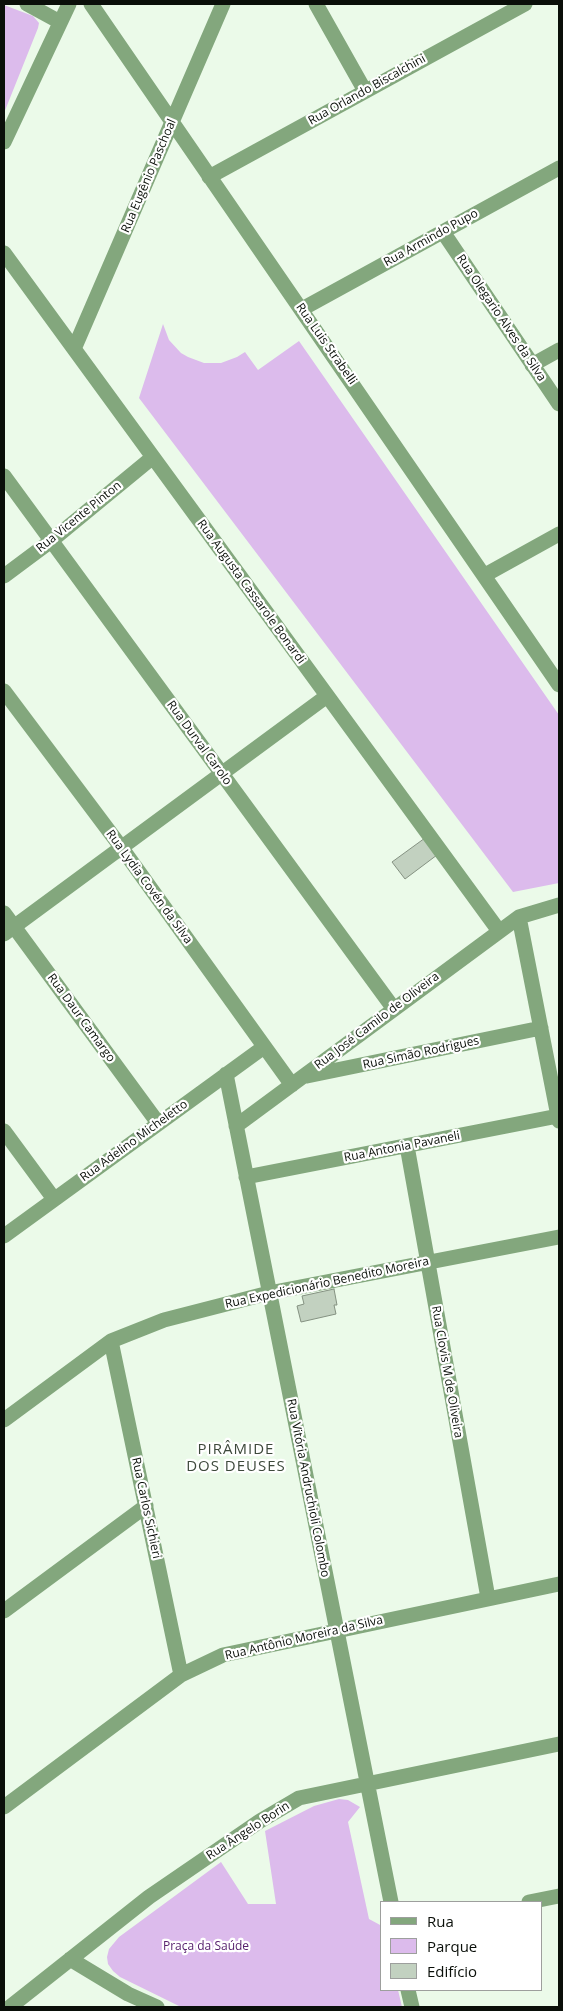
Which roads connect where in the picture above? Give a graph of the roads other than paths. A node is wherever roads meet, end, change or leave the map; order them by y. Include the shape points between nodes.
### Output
1 (26, 4) edge
2 (69, 4) edge
3 (91, 4) edge
4 (223, 4) edge
5 (316, 4) edge
6 (525, 4) edge
7 (502, 9) edge
8 (60, 22) junction
9 (366, 91) junction
10 (172, 122) junction
11 (4, 142) edge
12 (559, 168) edge
13 (209, 177) junction
14 (442, 232) junction
15 (4, 253) edge
16 (302, 309) junction
17 (74, 349) junction
18 (559, 350) edge
19 (532, 364) junction
20 (559, 404) edge
21 (153, 457) junction
22 (4, 476) edge
23 (559, 534) edge
24 (51, 541) junction
25 (485, 575) junction
26 (4, 576) edge
27 (559, 685) edge
28 (4, 691) edge
29 (327, 696) junction
30 (222, 774) junction
31 (121, 848) junction
32 (559, 905) edge
33 (4, 913) edge
34 (518, 917) junction
35 (9, 930) edge
36 (499, 931) junction
37 (394, 1009) junction
38 (541, 1028) junction
39 (264, 1047) junction
40 (226, 1074) junction
41 (297, 1081) junction
42 (559, 1118) edge
43 (158, 1123) junction
44 (236, 1126) junction
45 (4, 1131) edge
46 (406, 1146) junction
47 (246, 1177) junction
48 (54, 1200) junction
49 (4, 1236) edge
50 (559, 1237) edge
51 (428, 1262) junction
52 (269, 1293) junction
53 (111, 1341) junction
54 (4, 1420) edge
55 (146, 1506) junction
56 (559, 1584) edge
57 (488, 1598) junction
58 (4, 1612) edge
59 (337, 1630) junction
60 (181, 1675) junction
61 (559, 1744) edge
62 (367, 1783) junction
63 (4, 1807) edge
64 (559, 1896) edge
65 (391, 1901) edge
66 (535, 1901) edge
67 (70, 1959) junction
68 (408, 1991) edge
69 (10, 2007) edge
70 (157, 2007) edge
71 (412, 2007) edge

1 - 8 street
2 - 8 street
3 - 10 street, Rua Luis Strabelli
4 - 10 street, Rua Eugênio Paschoal
5 - 9 street
6 - 7 street, Rua Orlando Biscalchini
7 - 9 street, Rua Orlando Biscalchini
8 - 11 street
9 - 13 street, Rua Orlando Biscalchini
10 - 13 street, Rua Luis Strabelli
10 - 17 street, Rua Eugênio Paschoal
12 - 14 street, Rua Armindo Pupo
13 - 16 street, Rua Luis Strabelli
14 - 16 street, Rua Armindo Pupo
14 - 19 street, Rua Olegario Alves da Silva
15 - 17 street, Rua Augusta Cassarole Bonardi
16 - 25 street, Rua Luis Strabelli
17 - 21 street, Rua Augusta Cassarole Bonardi
18 - 19 street
19 - 20 street, Rua Olegario Alves da Silva
21 - 24 street, Rua Vicente Pinton
21 - 29 street, Rua Augusta Cassarole Bonardi
22 - 24 street, Rua Durval Carolo
23 - 25 street
24 - 26 street, Rua Vicente Pinton
24 - 30 street, Rua Durval Carolo
25 - 27 street, Rua Luis Strabelli
28 - 31 street, Rua Lydia Covén da Silva
29 - 30 street
29 - 36 street, Rua Augusta Cassarole Bonardi
30 - 31 street
30 - 37 street, Rua Durval Carolo
31 - 35 street
31 - 39 street, Rua Lydia Covén da Silva
32 - 34 street
33 - 35 street, Rua Daur Camargo
34 - 36 street, Rua José Camilo de Oliveira
34 - 38 street
35 - 43 street, Rua Daur Camargo
36 - 37 street, Rua José Camilo de Oliveira
37 - 41 street, Rua José Camilo de Oliveira
38 - 41 street, Rua Simão Rodrigues
38 - 42 street
39 - 40 street, Rua Adelino Micheletto
39 - 41 street, Rua Lydia Covén da Silva
40 - 43 street, Rua Adelino Micheletto
40 - 44 street, Rua Vitória Andruchioli Colombo
41 - 44 street, Rua José Camilo de Oliveira
42 - 46 street, Rua Antonia Pavaneli
43 - 48 street, Rua Adelino Micheletto
44 - 47 street, Rua Vitória Andruchioli Colombo
45 - 48 street
46 - 47 street, Rua Antonia Pavaneli
46 - 51 street, Rua Clovis M de Oliveira
47 - 52 street, Rua Vitória Andruchioli Colombo
48 - 49 street, Rua Adelino Micheletto
50 - 51 street, Rua Expedicionário Benedito Moreira
51 - 52 street, Rua Expedicionário Benedito Moreira
51 - 57 street, Rua Clovis M de Oliveira
52 - 53 street, Rua Expedicionário Benedito Moreira via 164,1320
52 - 59 street, Rua Vitória Andruchioli Colombo
53 - 54 street, Rua Expedicionário Benedito Moreira
53 - 55 street, Rua Carlos Sichieri
55 - 58 street
55 - 60 street, Rua Carlos Sichieri
56 - 57 street, Rua Antônio Moreira da Silva
57 - 59 street, Rua Antônio Moreira da Silva
59 - 60 street, Rua Antônio Moreira da Silva via 223,1655
59 - 62 street, Rua Vitória Andruchioli Colombo
60 - 63 street, Rua Antônio Moreira da Silva
61 - 62 street, Rua Ângelo Borin
62 - 65 street, Rua Vitória Andruchioli Colombo
62 - 67 street, Rua Ângelo Borin via 291,1802 149,1897
64 - 66 street
67 - 69 street, Rua Ângelo Borin
67 - 70 street via 128,1994
68 - 71 street

